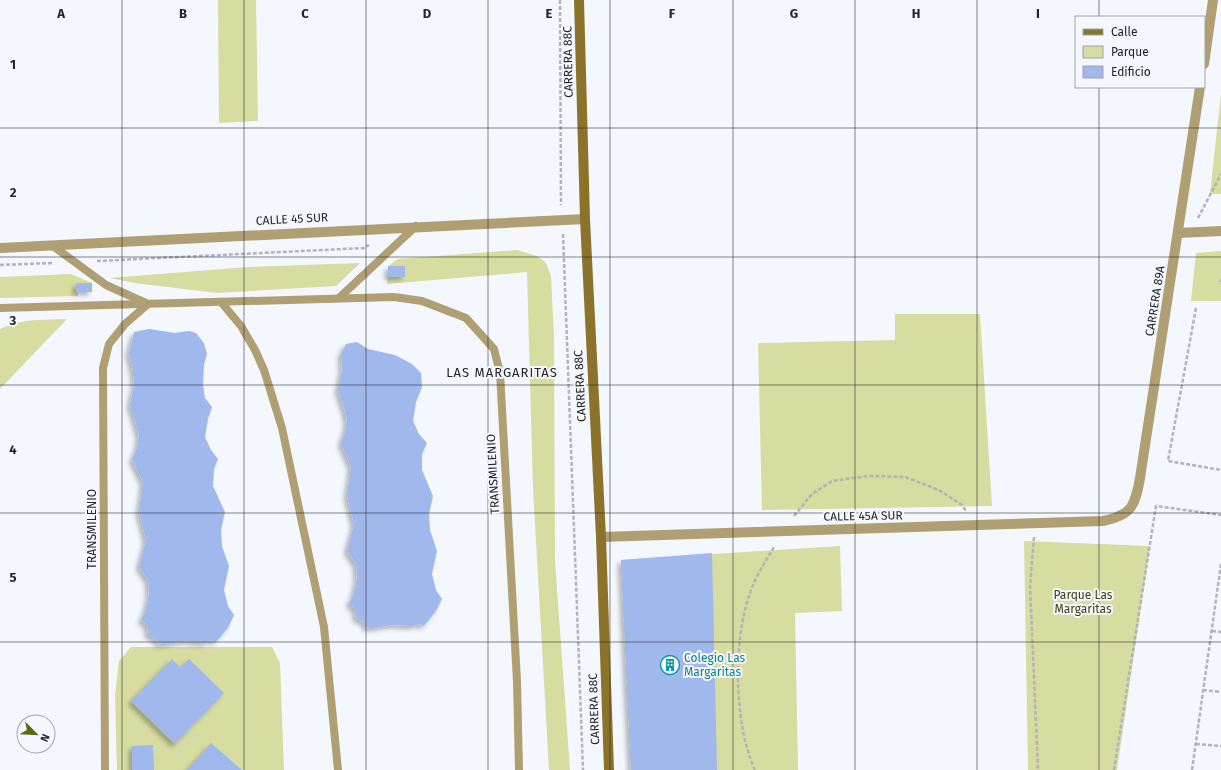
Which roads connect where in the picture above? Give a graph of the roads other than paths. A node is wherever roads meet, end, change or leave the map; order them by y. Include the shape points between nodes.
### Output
1 (579, 0) edge
2 (1214, 0) edge
3 (1205, 58) edge
4 (1200, 88) edge
5 (585, 219) junction
6 (416, 226) junction
7 (1221, 231) edge
8 (1178, 233) junction
9 (52, 246) junction
10 (0, 248) edge
11 (339, 298) junction
12 (221, 302) junction
13 (148, 304) junction
14 (0, 308) edge
15 (1124, 515) joint
16 (601, 537) junction
17 (105, 770) edge
18 (338, 770) edge
19 (519, 770) edge
20 (609, 770) edge

1 - 5 street, CARRERA 88C
2 - 3 street
4 - 8 street, CARRERA 89A
5 - 6 street, CALLE 45 SUR
5 - 16 street, CARRERA 88C
6 - 9 street, CALLE 45 SUR
6 - 11 lane
7 - 8 street
8 - 15 street, CARRERA 89A via 1138,490 1133,506
9 - 10 street, CALLE 45 SUR
9 - 13 lane via 106,285
11 - 12 lane, TRANSMILENIO
11 - 19 lane, TRANSMILENIO via 394,297 422,301 444,308 466,318 494,349 500,374 517,680
12 - 13 lane, TRANSMILENIO
12 - 18 lane via 242,326 255,350 282,428 324,627
13 - 14 lane, TRANSMILENIO
13 - 17 lane, TRANSMILENIO via 125,324 109,344 103,368
15 - 16 street, CALLE 45A SUR via 1103,521
16 - 20 street, CARRERA 88C

